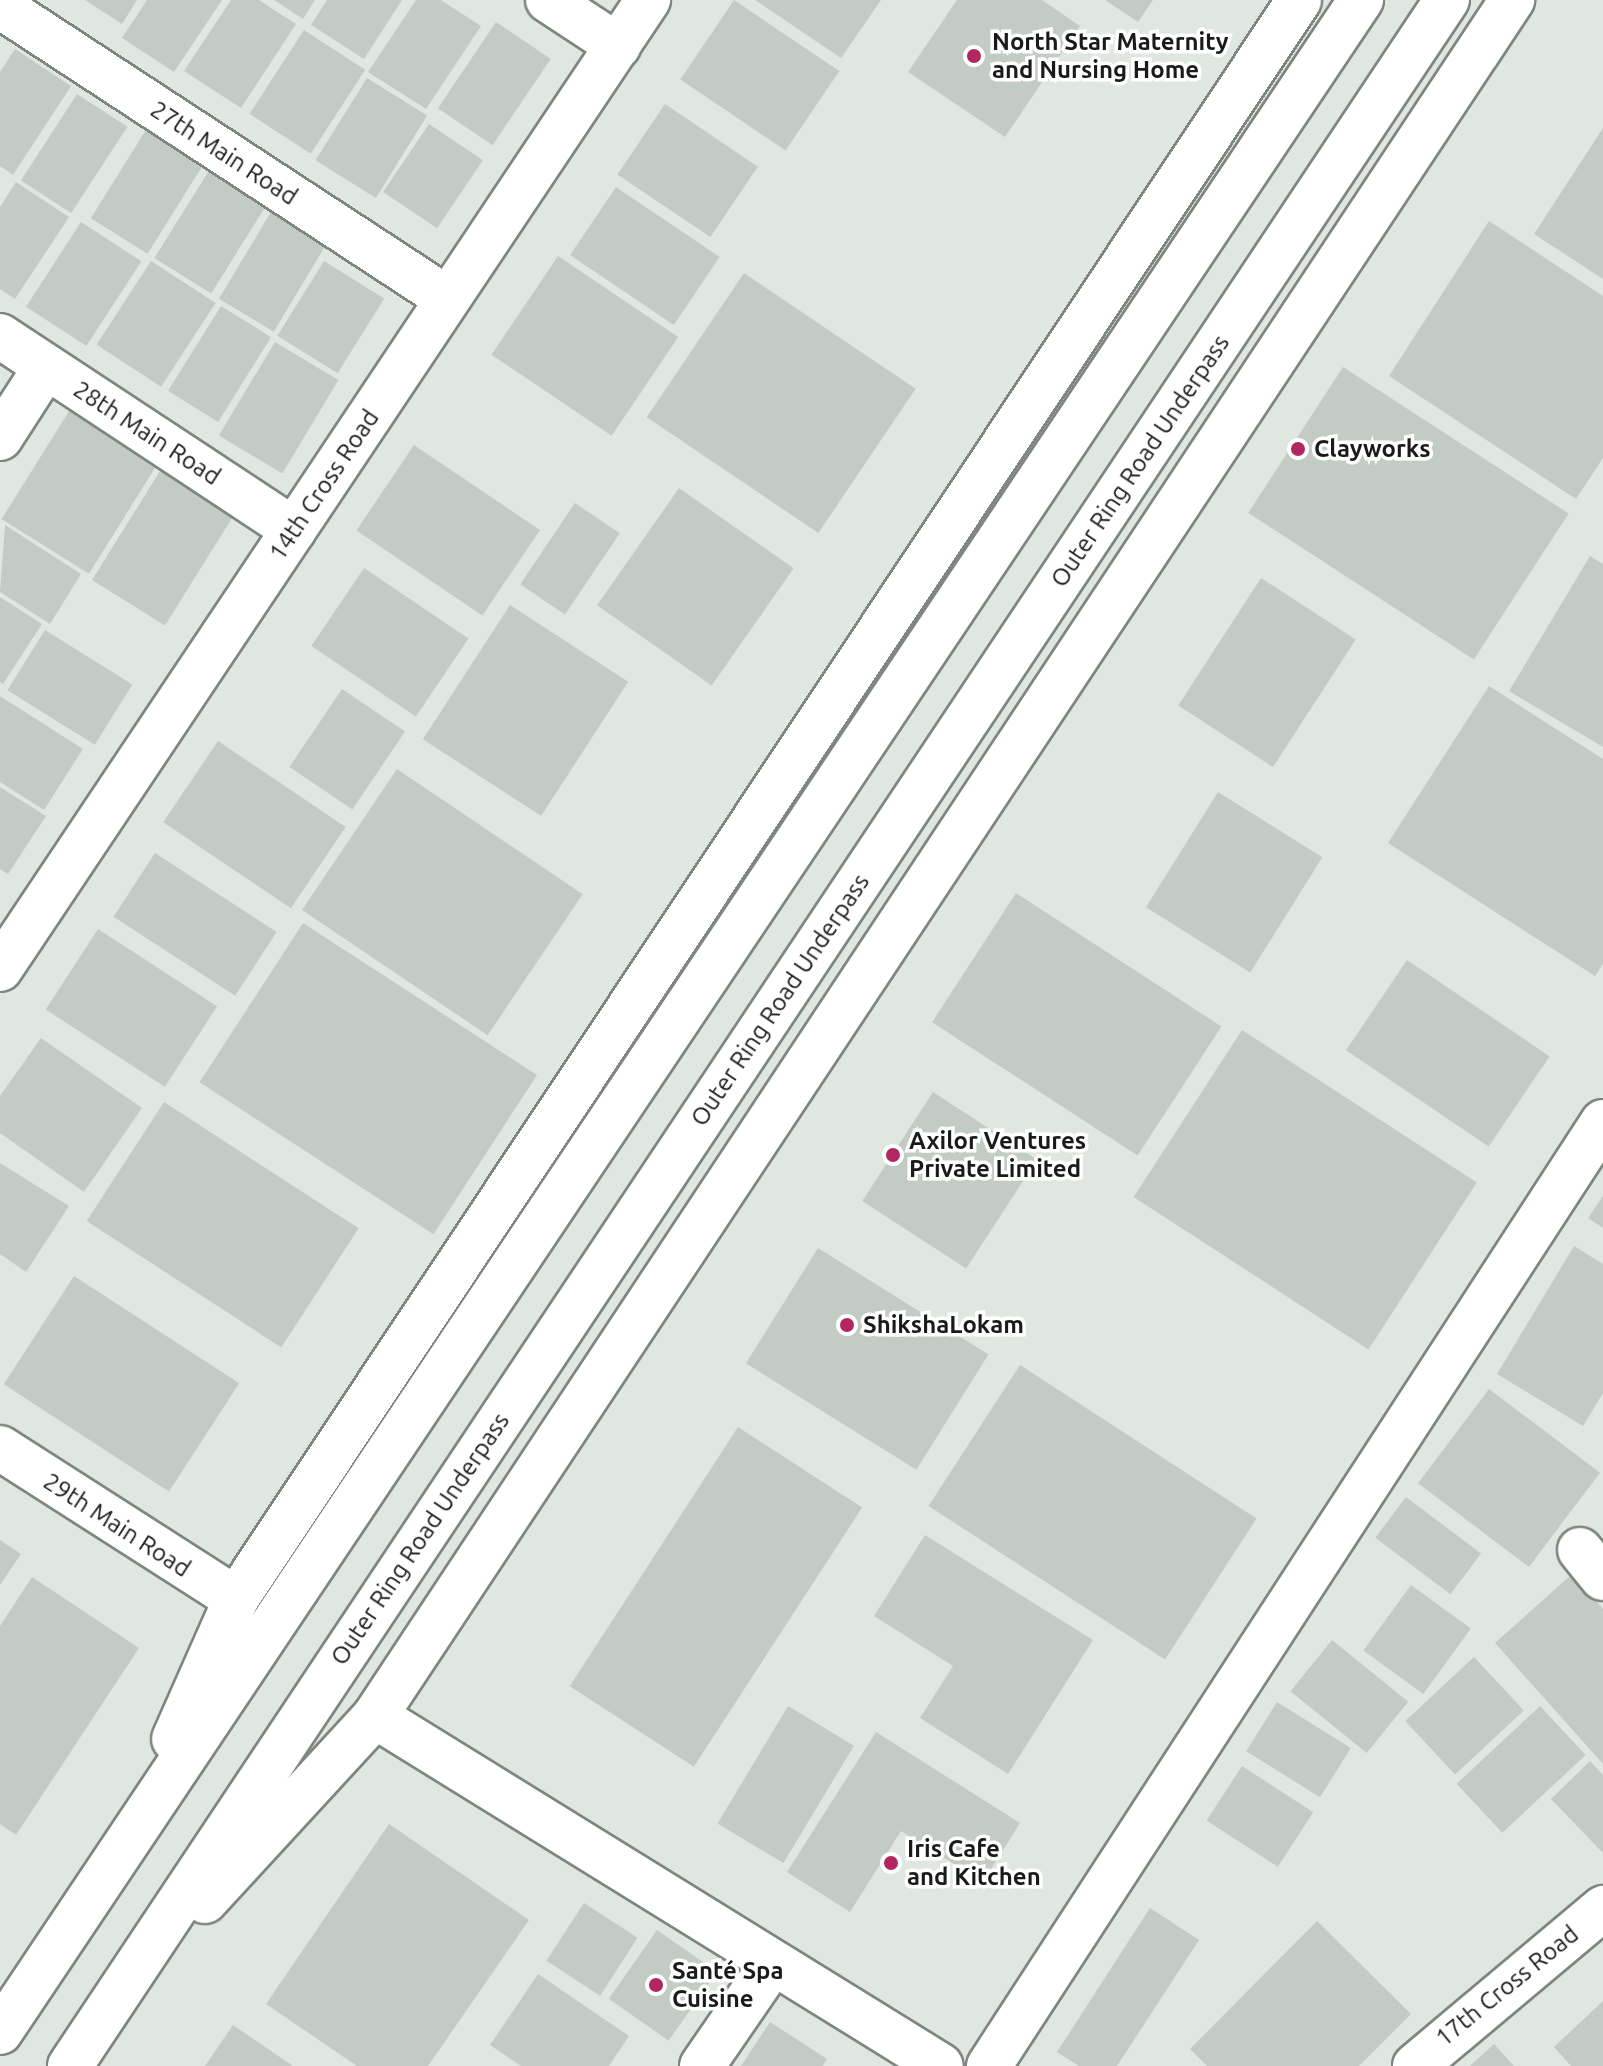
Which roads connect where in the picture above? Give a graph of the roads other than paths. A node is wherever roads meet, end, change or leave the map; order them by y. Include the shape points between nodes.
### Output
1 (548, 0) edge
2 (648, 0) edge
3 (1299, 0) edge
4 (1361, 0) edge
5 (1447, 0) edge
6 (1512, 0) edge
7 (0, 6) edge
8 (618, 46) junction
9 (448, 299) junction
10 (0, 336) edge
11 (46, 367) junction
12 (0, 438) edge
13 (294, 530) junction
14 (0, 969) edge
15 (1603, 1122) edge
16 (0, 1448) edge
17 (236, 1599) junction
18 (375, 1716) junction
19 (128, 1844) junction
20 (1603, 1908) edge
21 (770, 1967) junction
22 (114, 2000) junction
23 (0, 2032) edge
24 (70, 2066) edge
25 (702, 2066) edge
26 (941, 2066) edge
27 (989, 2066) edge
28 (1415, 2066) edge

1 - 8 main road
2 - 8 main road, 14th Cross Road
3 - 17 main road
4 - 19 main road
5 - 22 main road, Outer Ring Road Underpass
6 - 18 main road
7 - 9 main road, 27th Main Road
8 - 9 main road, 14th Cross Road
9 - 13 main road, 14th Cross Road
10 - 11 main road, 28th Main Road
11 - 12 main road
11 - 13 main road, 28th Main Road
13 - 14 main road, 14th Cross Road
15 - 27 main road
16 - 17 main road, 29th Main Road
17 - 19 main road
18 - 21 main road
18 - 22 main road
19 - 23 main road
20 - 28 main road, 17th Cross Road
21 - 25 main road
21 - 26 main road
22 - 24 main road

